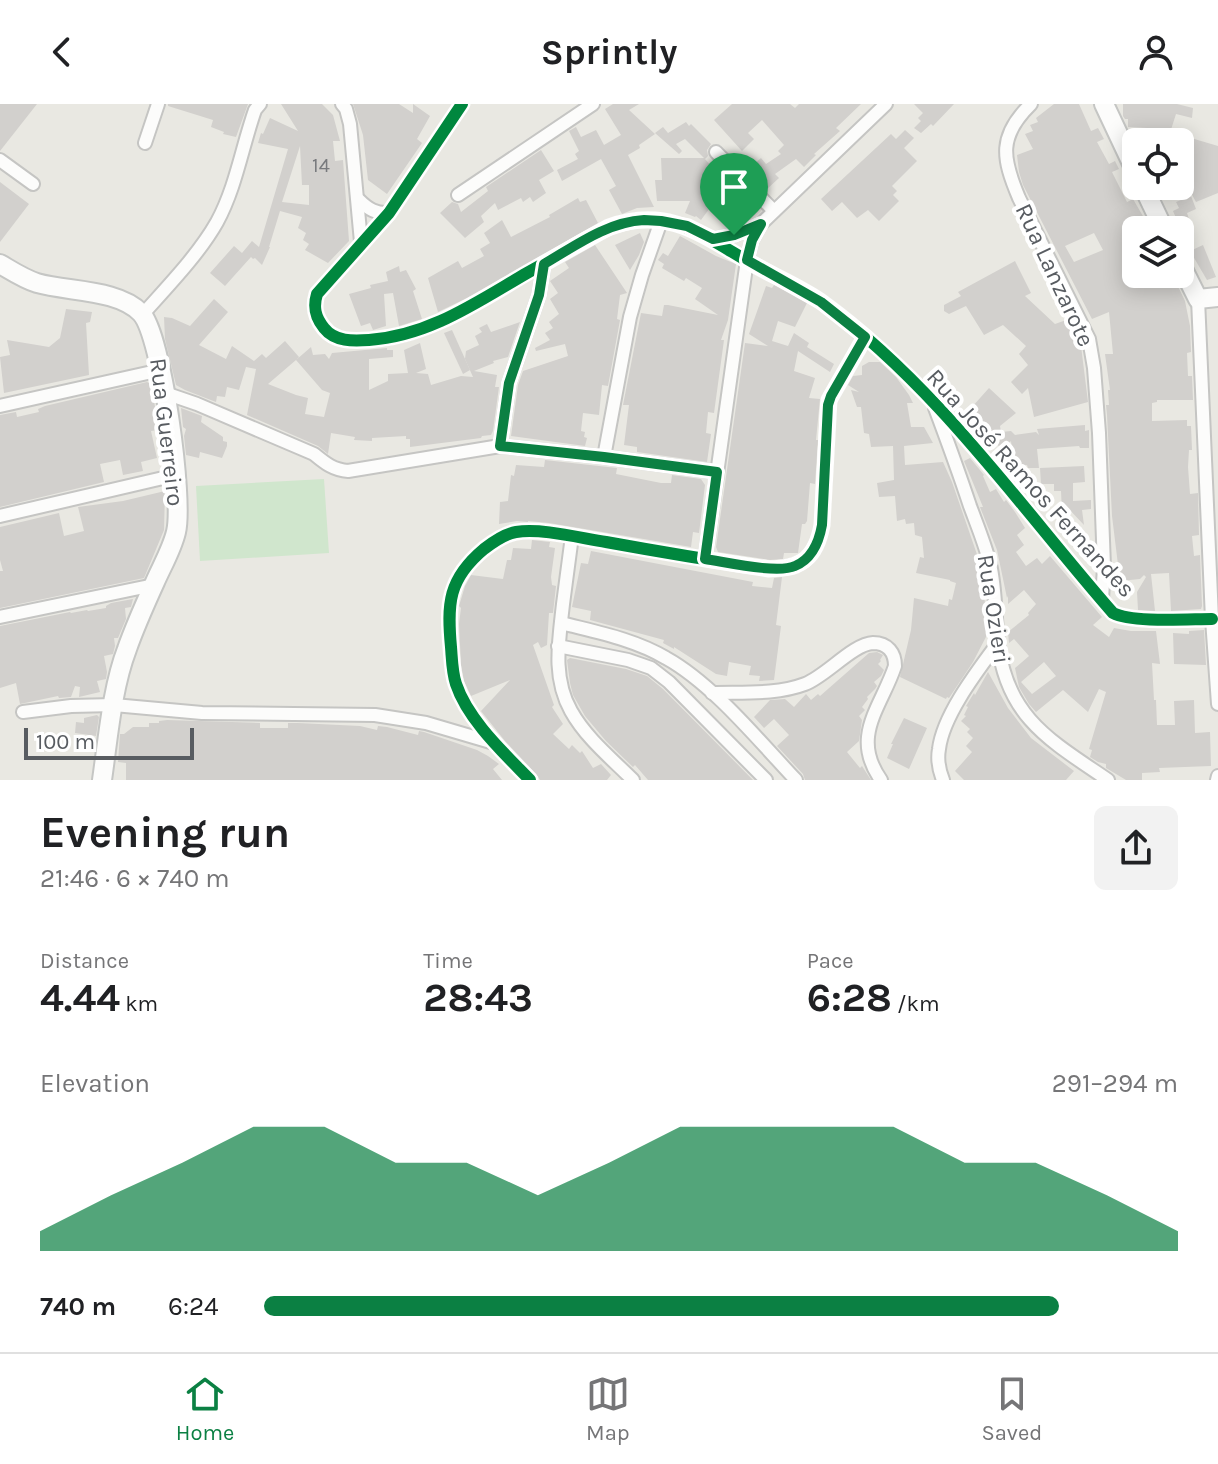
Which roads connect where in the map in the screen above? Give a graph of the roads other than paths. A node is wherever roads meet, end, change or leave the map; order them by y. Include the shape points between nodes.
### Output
1 (158, 104) edge
2 (260, 104) edge
3 (342, 104) edge
4 (593, 104) edge
5 (886, 104) edge
6 (1031, 104) edge
7 (1104, 104) edge
8 (458, 106) edge
9 (1122, 142) edge
10 (145, 143) dead end
11 (716, 152) dead end
12 (0, 160) edge
13 (33, 184) dead end
14 (458, 195) dead end
15 (359, 200) junction
16 (774, 211) junction
17 (389, 213) junction
18 (661, 221) junction
19 (761, 224) junction
20 (713, 239) junction
21 (361, 242) junction
22 (747, 260) junction
23 (0, 264) edge
24 (544, 264) junction
25 (1192, 288) edge
26 (1218, 297) edge
27 (1198, 299) junction
28 (143, 314) junction
29 (865, 337) junction
30 (161, 370) junction
31 (165, 393) junction
32 (933, 401) junction
33 (0, 406) edge
34 (500, 446) junction
35 (604, 457) junction
36 (717, 472) junction
37 (176, 475) junction
38 (0, 516) edge
39 (572, 536) junction
40 (705, 559) junction
41 (154, 585) junction
42 (1102, 599) junction
43 (0, 617) edge
44 (1212, 619) junction
45 (561, 623) junction
46 (998, 643) junction
47 (558, 646) junction
48 (712, 693) junction
49 (1218, 704) edge
50 (114, 705) junction
51 (23, 712) dead end
52 (494, 743) junction
53 (102, 780) edge
54 (530, 780) edge
55 (633, 780) edge
56 (766, 780) edge
57 (796, 780) edge
58 (881, 780) edge
59 (943, 780) edge
60 (1108, 780) edge

1 - 10 street
2 - 28 street via 217,222
3 - 15 street via 350,124
4 - 14 street
5 - 16 street
6 - 42 street, Rua Lanzarote via 1016,120 1005,147 1019,198 1089,339 1099,433
7 - 9 street
8 - 17 street
11 - 16 street
12 - 13 street
15 - 17 street via 376,212
15 - 21 street
16 - 19 street
17 - 21 street
18 - 20 street, Rua José Ramos Fernandes
18 - 24 street, Rua José Ramos Fernandes via 622,222
18 - 35 street via 630,317
19 - 20 street
19 - 22 street
20 - 22 street, Rua José Ramos Fernandes
21 - 24 street, Rua José Ramos Fernandes via 324,284 314,304 315,315 339,339 383,339 444,321
22 - 29 street, Rua José Ramos Fernandes via 821,302
22 - 36 street
23 - 28 street via 24,279 107,296
24 - 34 street via 509,383
25 - 27 street
26 - 27 street
27 - 44 street
28 - 30 street, Rua Guerreiro
29 - 32 street, Rua José Ramos Fernandes
29 - 40 street via 829,400 822,525 814,550 795,567 786,568
30 - 31 street, Rua Guerreiro
30 - 33 street
31 - 34 street via 314,454 339,471
31 - 37 street, Rua Guerreiro
32 - 42 street, Rua José Ramos Fernandes
32 - 46 street, Rua Ozieri via 987,552
34 - 35 street
35 - 36 street
36 - 40 street
37 - 38 street
37 - 41 street, Rua Guerreiro via 176,533
39 - 40 street
39 - 45 street
39 - 52 street via 508,534 478,554 455,584 448,614 456,684
41 - 43 street
41 - 50 street, Rua Guerreiro via 126,651
42 - 44 street, Rua José Ramos Fernandes via 1118,616
44 - 49 street
45 - 47 street
45 - 48 street via 668,658
46 - 59 street via 941,737
46 - 60 street, Rua Ozieri via 1008,686 1039,730
47 - 55 street via 562,692 572,713
47 - 56 street via 651,668
48 - 57 street
48 - 58 street via 790,689 821,676 861,646 887,647 895,666 867,740
50 - 51 street
50 - 52 street via 202,713 375,715
50 - 53 street, Rua Guerreiro
52 - 54 street

